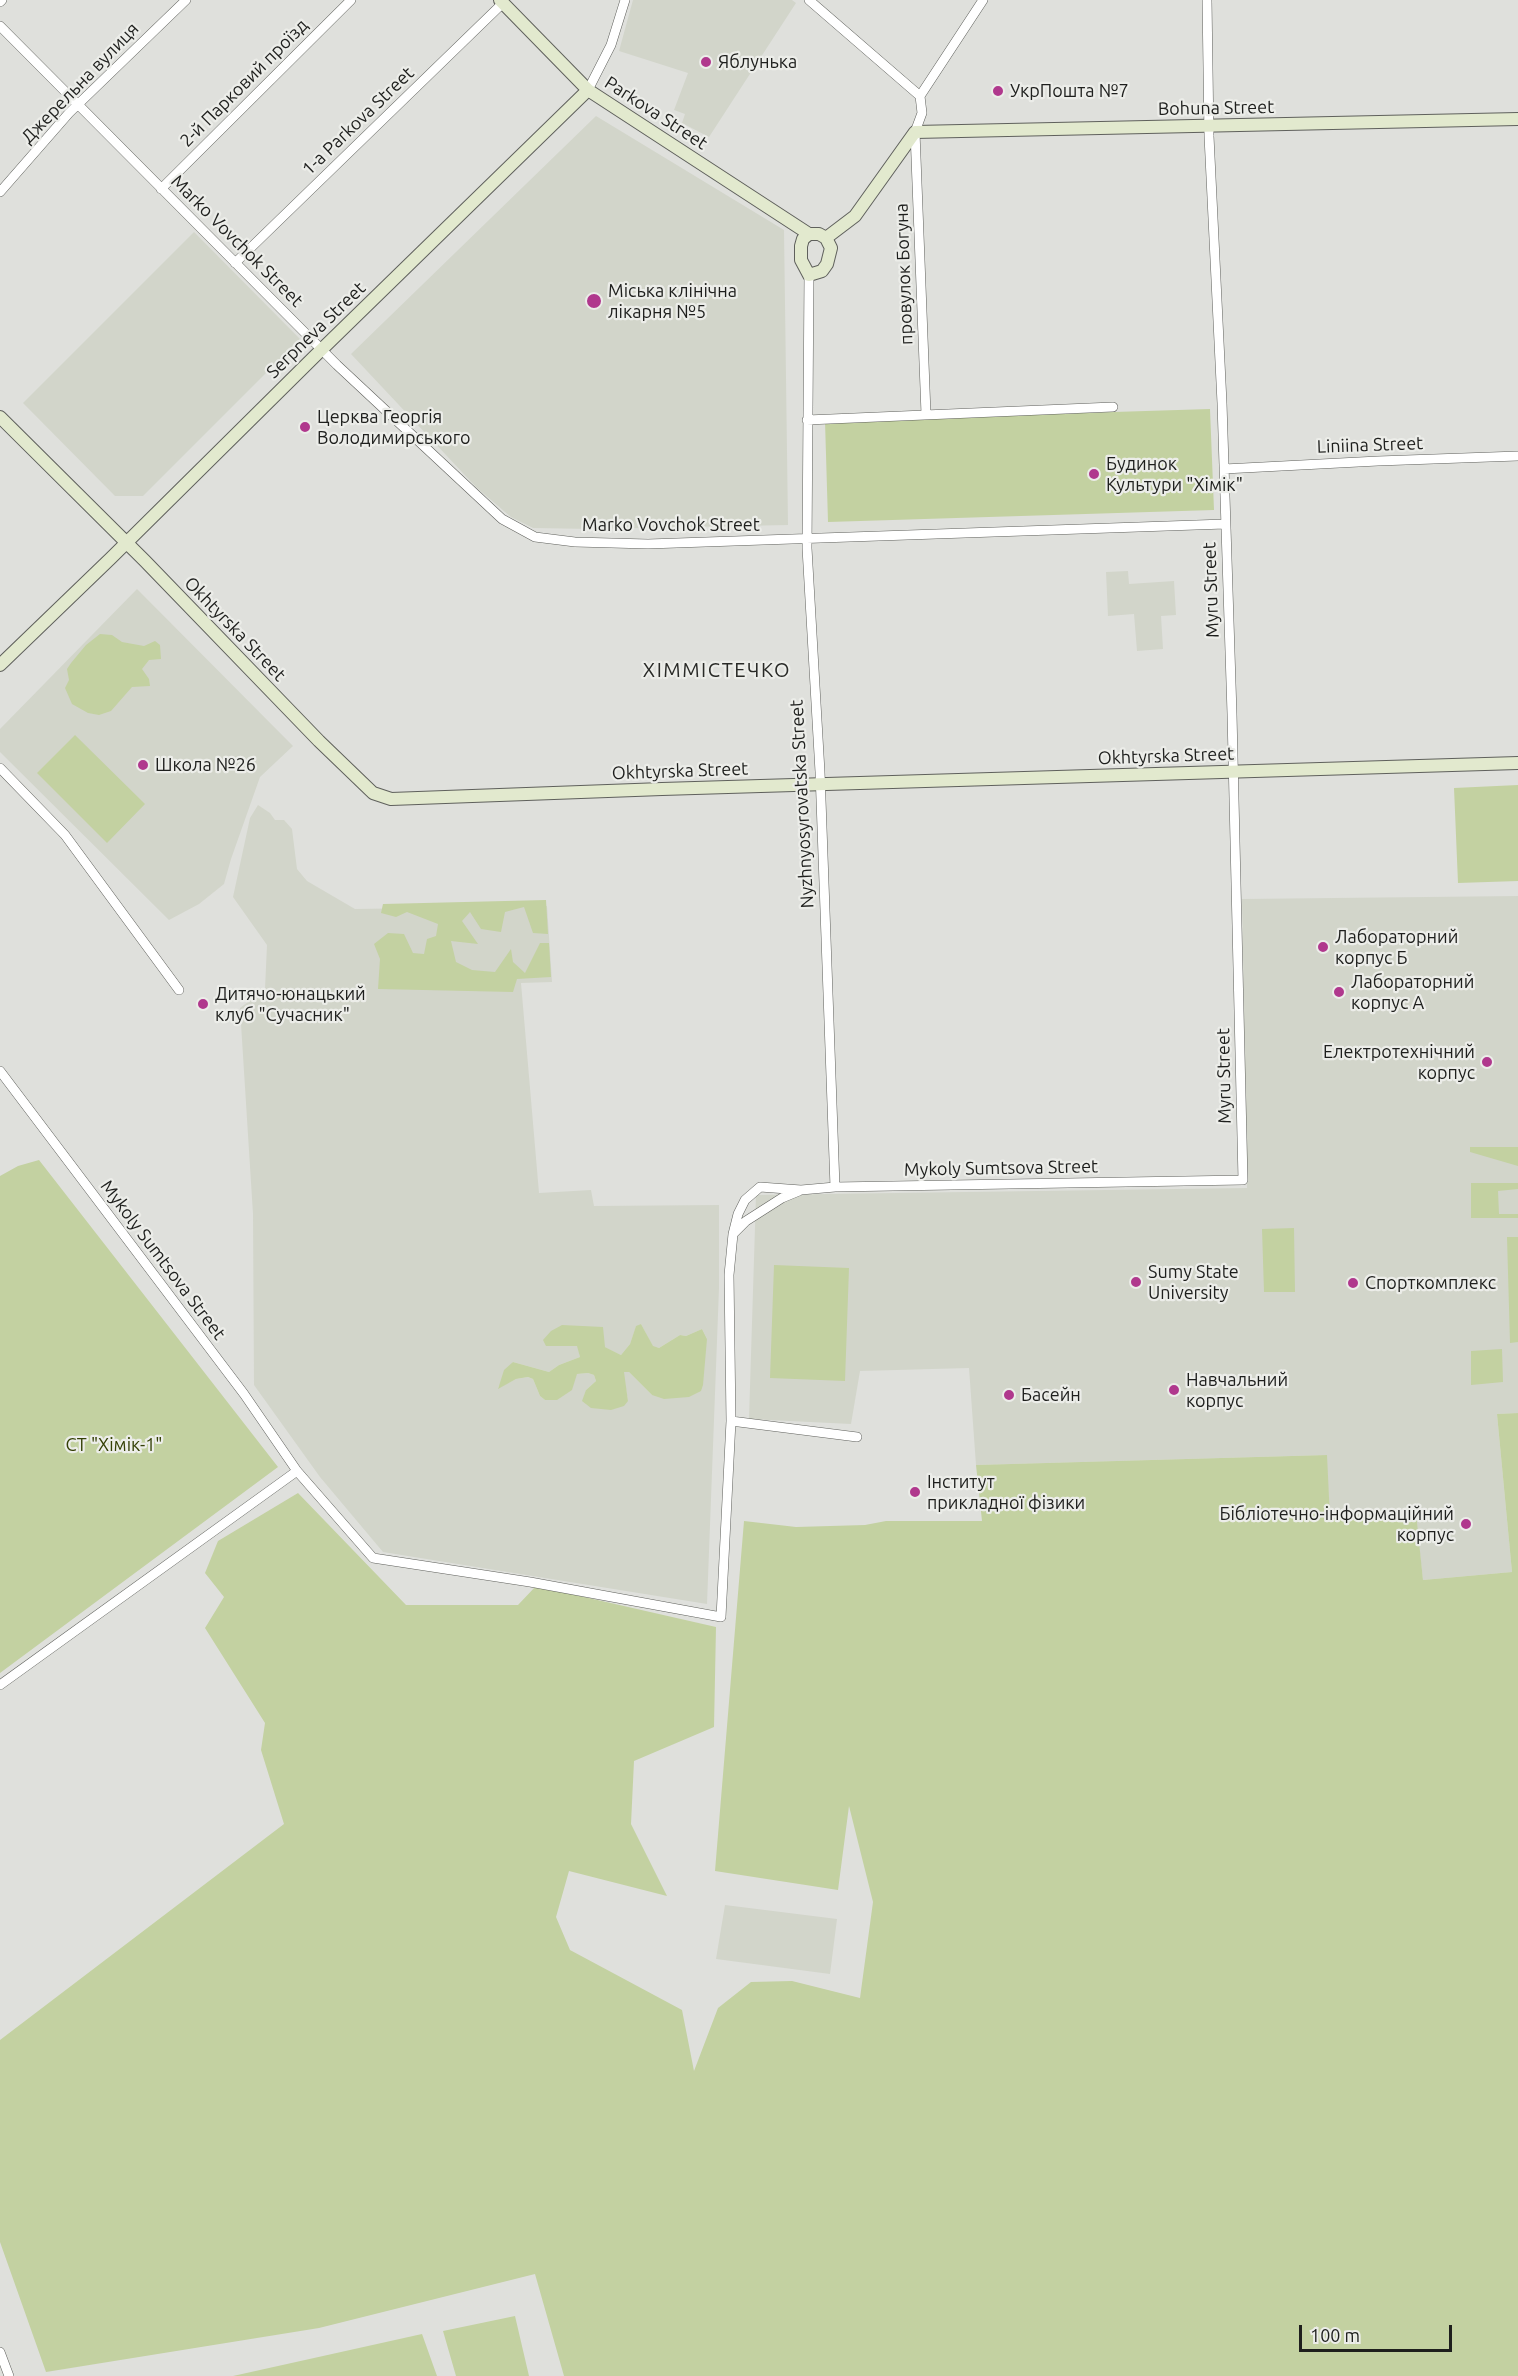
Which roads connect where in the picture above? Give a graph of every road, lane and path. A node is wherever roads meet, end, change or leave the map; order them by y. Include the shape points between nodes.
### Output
1 (186, 0) edge
2 (351, 0) edge
3 (625, 0) edge
4 (808, 0) edge
5 (983, 0) edge
6 (1207, 0) edge
7 (502, 2) edge
8 (820, 3) edge
9 (0, 26) edge
10 (588, 90) junction
11 (920, 96) junction
12 (79, 106) junction
13 (1518, 118) edge
14 (1209, 127) junction
15 (915, 132) junction
16 (161, 189) junction
17 (0, 192) edge
18 (809, 234) junction
19 (826, 238) junction
20 (235, 263) junction
21 (809, 275) junction
22 (322, 349) junction
23 (1113, 407) dead end
24 (926, 414) junction
25 (0, 417) edge
26 (807, 420) junction
27 (1518, 456) edge
28 (1224, 469) junction
29 (1225, 524) junction
30 (807, 540) junction
31 (126, 543) junction
32 (0, 664) edge
33 (1518, 763) edge
34 (0, 768) edge
35 (1233, 772) junction
36 (821, 784) junction
37 (179, 990) dead end
38 (0, 1071) edge
39 (1243, 1180) joint
40 (835, 1187) junction
41 (801, 1190) junction
42 (733, 1234) junction
43 (731, 1421) junction
44 (857, 1437) dead end
45 (297, 1471) junction
46 (0, 1684) edge
47 (0, 2352) edge
48 (9, 2376) edge

1 - 12 street, Джерельна вулиця
2 - 16 street, 2-й Парковий проїзд
3 - 10 street, Serpneva Street via 611,45
4 - 8 street
5 - 11 street
6 - 14 street, Myru Street
7 - 10 main road, Parkova Street
7 - 20 street, 1-a Parkova Street
8 - 11 street
9 - 12 street, Marko Vovchok Street
10 - 18 main road, Parkova Street
10 - 22 main road, Serpneva Street
11 - 15 street via 922,112
12 - 16 street, Marko Vovchok Street
12 - 17 street, Джерельна вулиця
13 - 14 main road, Bohuna Street
14 - 15 main road, Bohuna Street
14 - 28 street, Myru Street
15 - 19 main road via 855,216
15 - 24 street, провулок Богуна
16 - 20 street, Marko Vovchok Street
18 - 19 main road
18 - 21 main road, Nyzhnyosyrovatska Street via 801,246 801,260
19 - 21 main road via 831,248 827,264 822,271
20 - 22 street, Marko Vovchok Street
21 - 26 street, Nyzhnyosyrovatska Street
22 - 30 street, Marko Vovchok Street via 486,505 535,537 648,544
22 - 31 main road, Serpneva Street
23 - 24 street
24 - 26 street
25 - 31 main road, Okhtyrska Street
26 - 30 street, Nyzhnyosyrovatska Street
27 - 28 street, Liniina Street
28 - 29 street, Myru Street
29 - 30 street, Marko Vovchok Street
29 - 35 street, Myru Street
30 - 36 street, Nyzhnyosyrovatska Street
31 - 32 main road, Serpneva Street
31 - 36 main road, Okhtyrska Street via 373,793 391,799
33 - 35 main road, Okhtyrska Street
34 - 37 street via 65,835
35 - 36 main road, Okhtyrska Street
35 - 39 street, Myru Street
36 - 40 street, Nyzhnyosyrovatska Street
38 - 45 street, Mykoly Sumtsova Street via 244,1394
39 - 40 street, Mykoly Sumtsova Street
40 - 41 street, Mykoly Sumtsova Street
41 - 42 street via 746,1221
41 - 42 street, Mykoly Sumtsova Street via 760,1187 744,1200
42 - 43 street via 729,1275
43 - 44 street
43 - 45 street, Mykoly Sumtsova Street via 721,1617 373,1558
45 - 46 street
47 - 48 street

